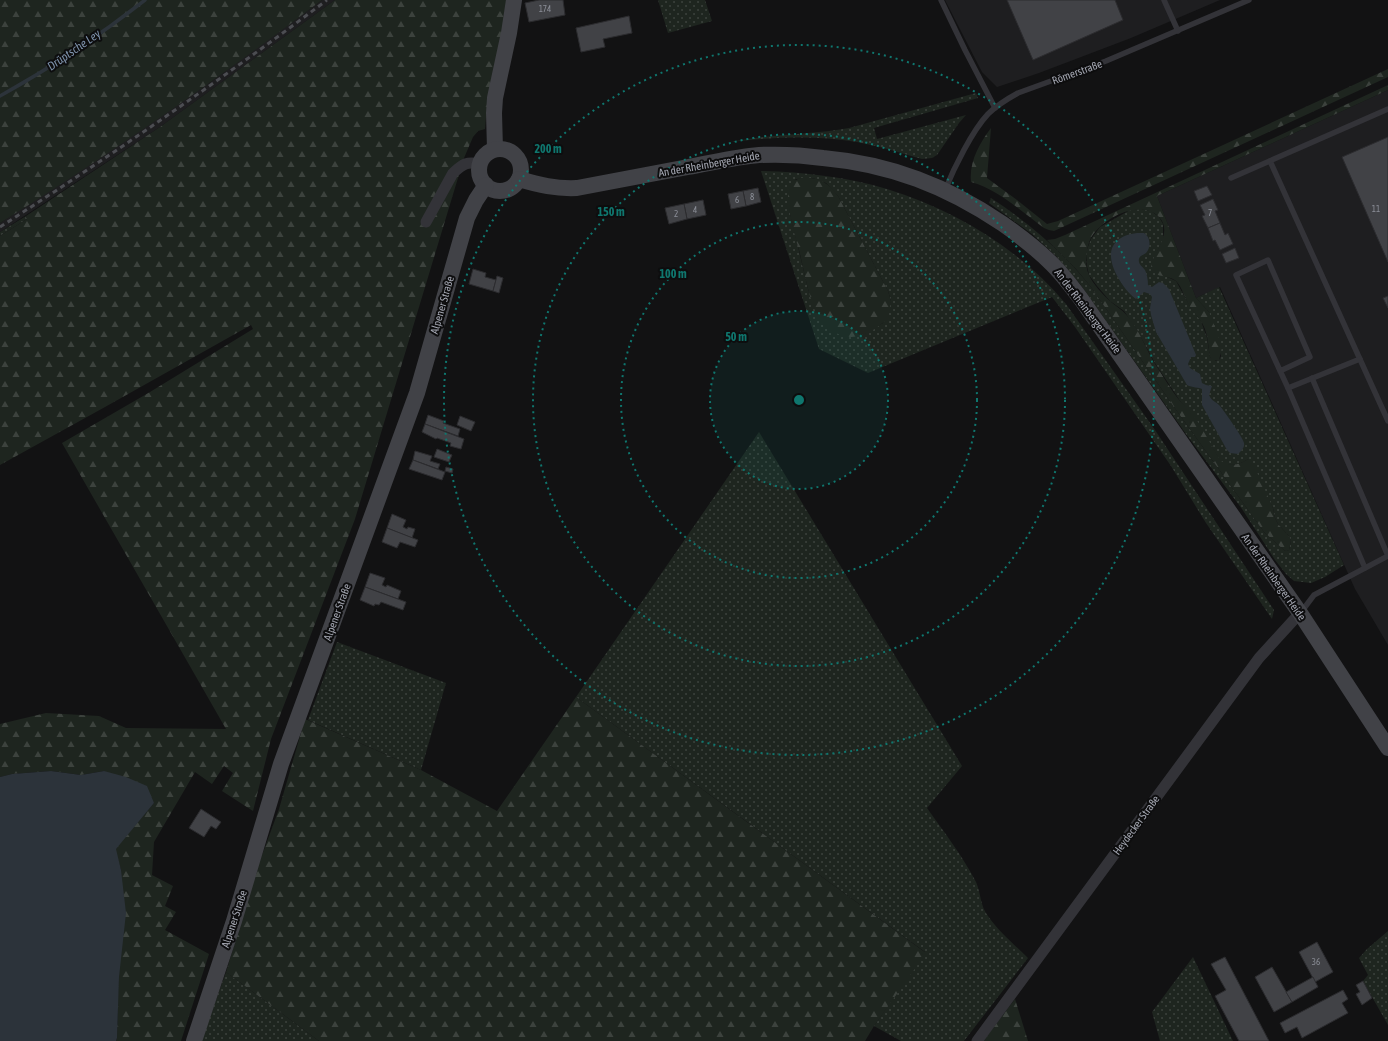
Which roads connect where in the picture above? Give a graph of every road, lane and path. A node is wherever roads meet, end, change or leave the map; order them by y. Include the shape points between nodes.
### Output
1 (514, 0) edge
2 (942, 0) edge
3 (1164, 0) edge
4 (1249, 0) edge
5 (1178, 31) junction
6 (995, 108) junction
7 (1388, 109) edge
8 (495, 149) junction
9 (1270, 161) junction
10 (480, 164) junction
11 (1231, 178) dead end
12 (519, 179) junction
13 (486, 185) junction
14 (945, 190) junction
15 (426, 222) dead end
16 (1360, 359) junction
17 (1280, 371) junction
18 (1312, 378) junction
19 (1288, 388) junction
20 (1388, 421) edge
21 (1388, 556) edge
22 (1365, 568) junction
23 (1300, 613) junction
24 (1388, 748) edge
25 (194, 1041) edge
26 (977, 1041) edge

1 - 8 street via 495,98
2 - 6 lane
3 - 5 lane
4 - 5 lane, Römerstraße
5 - 6 lane, Römerstraße via 1018,93
6 - 14 lane, Römerstraße via 977,128
7 - 9 lane
8 - 10 street via 485,155
8 - 12 street via 508,150 518,159 521,172
9 - 11 lane
9 - 16 lane
10 - 13 street via 480,176
10 - 15 street via 472,162 460,166
12 - 13 street via 504,190 498,191
12 - 14 street, An der Rheinberger Heide via 548,187 578,188 740,157 787,155 868,164 906,174
13 - 25 street, Alpener Straße via 467,218 417,393 281,764 234,921
14 - 23 street, An der Rheinberger Heide via 990,216 1028,243 1072,286
16 - 18 lane
16 - 20 lane
17 - 17 lane via 1236,275 1268,260 1310,357
17 - 19 lane
18 - 19 lane
18 - 21 lane
19 - 22 lane
21 - 22 lane
22 - 23 lane via 1314,595
23 - 24 street, An der Rheinberger Heide
23 - 26 street, Heydecker Straße via 1259,658

